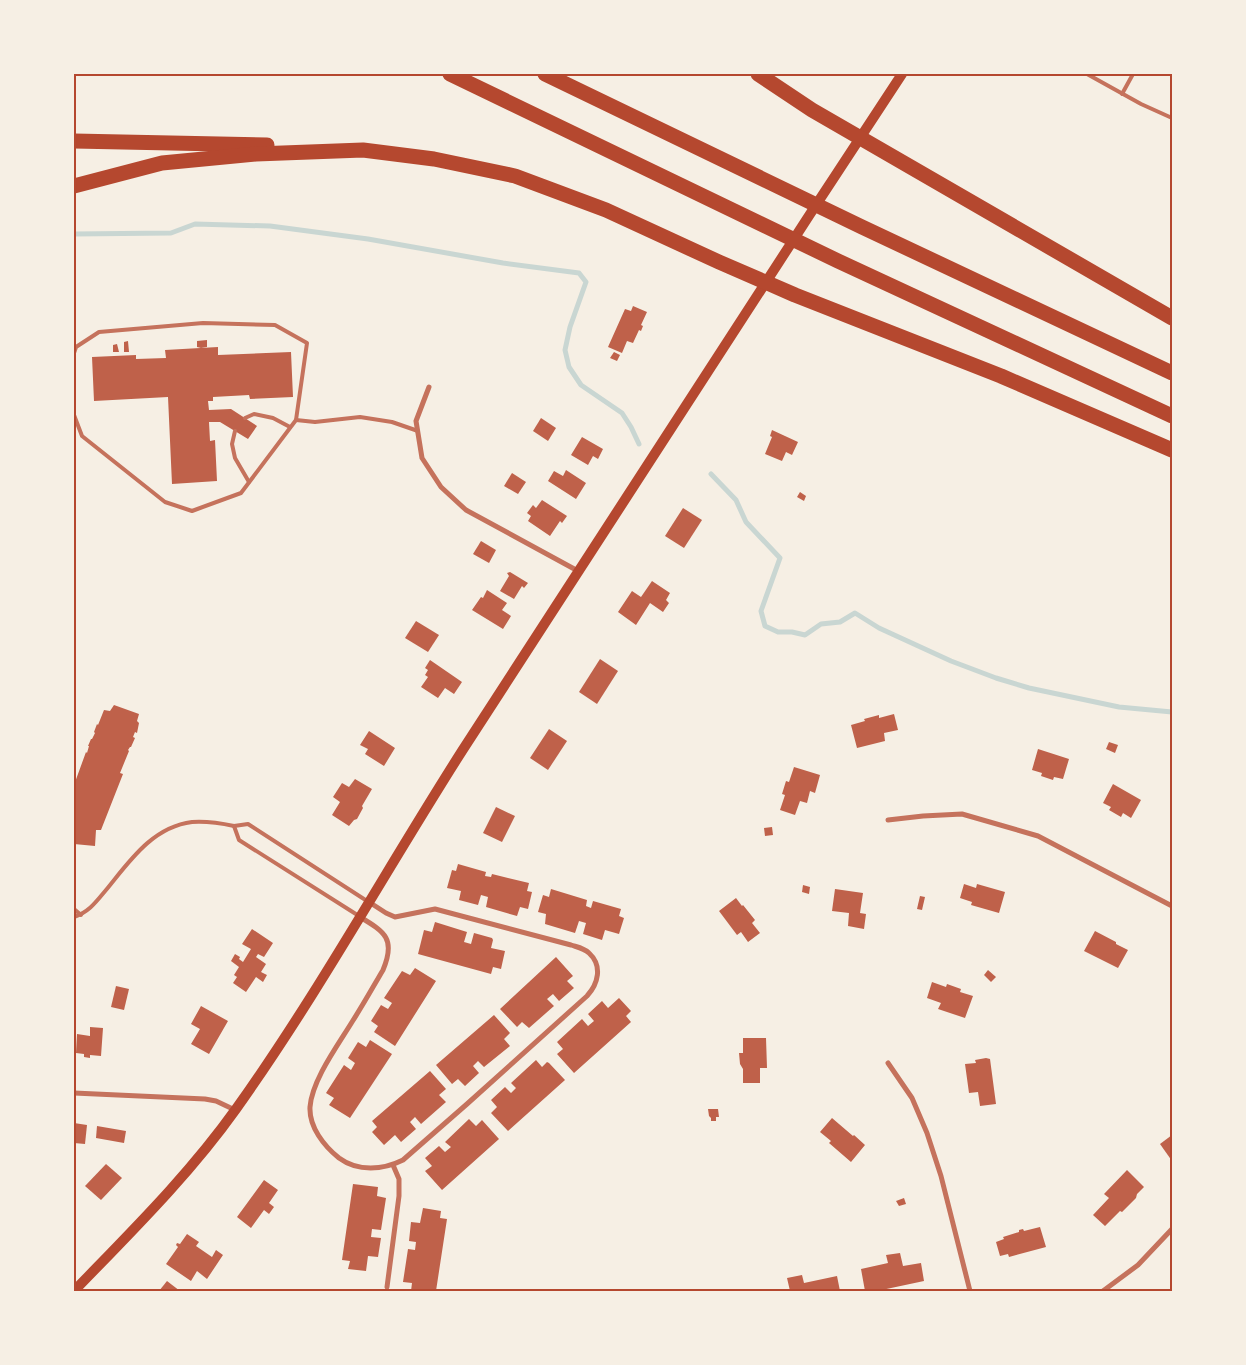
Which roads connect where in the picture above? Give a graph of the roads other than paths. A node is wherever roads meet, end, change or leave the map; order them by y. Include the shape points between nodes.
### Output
1 (450, 74) edge
2 (545, 74) edge
3 (758, 74) edge
4 (902, 74) edge
5 (1087, 74) edge
6 (1133, 74) edge
7 (1122, 94) junction
8 (1172, 118) edge
9 (74, 142) edge
10 (363, 150) junction
11 (74, 186) edge
12 (1172, 318) edge
13 (74, 353) edge
14 (1172, 374) edge
15 (429, 387) dead end
16 (74, 415) edge
17 (1172, 416) edge
18 (245, 418) dead end
19 (296, 420) junction
20 (290, 427) junction
21 (235, 431) dead end
22 (418, 431) junction
23 (1172, 450) edge
24 (249, 482) junction
25 (578, 571) junction
26 (888, 820) dead end
27 (234, 826) junction
28 (369, 902) junction
29 (1172, 906) edge
30 (74, 909) edge
31 (81, 915) junction
32 (74, 917) edge
33 (360, 917) junction
34 (888, 1063) dead end
35 (74, 1093) edge
36 (235, 1110) junction
37 (393, 1165) junction
38 (1172, 1229) edge
39 (388, 1288) dead end
40 (74, 1291) edge
41 (970, 1291) edge
42 (1103, 1291) edge

1 - 17 highway via 751,220
2 - 14 highway
3 - 12 highway via 812,110
4 - 25 main road
5 - 7 lane
6 - 7 lane
7 - 8 lane
9 - 10 highway via 246,144
10 - 11 highway via 256,154 162,163
10 - 23 highway via 434,159 515,176 606,210 794,295 1001,376
13 - 19 lane via 76,347 99,332 203,324 275,325 307,343
15 - 22 street via 416,421
16 - 24 lane via 82,436 165,502 192,511 241,492
18 - 20 lane via 254,414 273,418
19 - 20 lane
19 - 22 lane via 315,422 360,417 392,422
20 - 24 lane
21 - 24 lane via 232,444 235,458
22 - 25 street via 422,458 441,488 466,510
25 - 28 main road
26 - 29 street via 962,814 1038,836
27 - 28 lane via 248,824
27 - 31 lane via 191,822 174,826 154,837 138,851 93,906
27 - 33 lane via 239,840
28 - 33 main road
28 - 37 street via 395,917 435,909 571,945 589,953 598,972 596,985 587,996 404,1160
30 - 31 lane
31 - 32 lane
33 - 36 main road
33 - 37 street via 384,934 389,945 387,960 320,1075 311,1099 310,1115 323,1142 343,1161 358,1167
34 - 41 street via 912,1098 927,1133
35 - 36 street via 205,1100
36 - 40 main road via 169,1191
37 - 39 street via 399,1179 400,1196
38 - 42 street via 1138,1265

